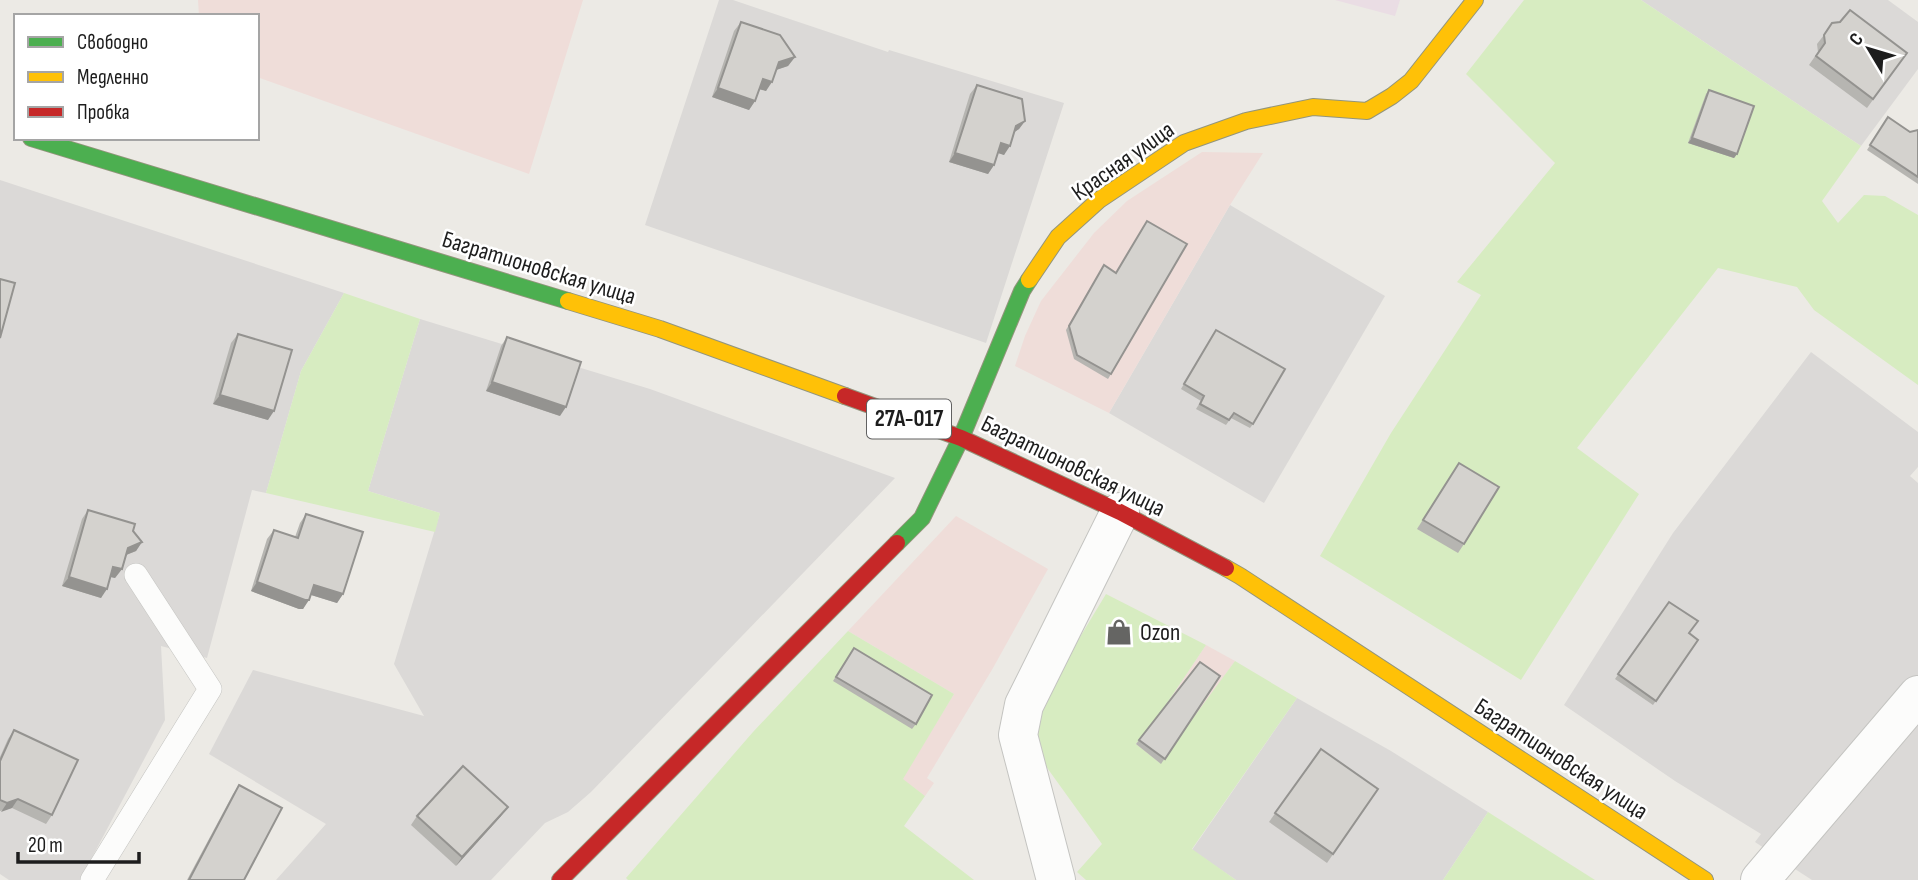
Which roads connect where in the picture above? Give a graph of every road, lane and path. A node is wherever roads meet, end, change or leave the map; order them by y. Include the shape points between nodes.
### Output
1 (1475, 0) edge
2 (38, 140) edge
3 (961, 438) junction
4 (1120, 512) junction
5 (136, 575) dead end
6 (1918, 695) edge
7 (92, 880) edge
8 (560, 880) edge
9 (1056, 880) edge
10 (1705, 880) edge
11 (1760, 880) edge

1 - 3 main road, Красная улица via 1411,81 1367,111 1313,107 1246,121 1184,143 1099,200 1058,237 1022,291
2 - 3 main road, Багратионовская улица / 27А-017 via 660,328
3 - 4 main road, Багратионовская улица / 27А-017
3 - 8 main road, Красная улица via 922,518
4 - 9 street via 1024,705 1018,735
4 - 10 main road, Багратионовская улица / 27А-017 via 1240,576
5 - 7 lane via 210,689
6 - 11 street

